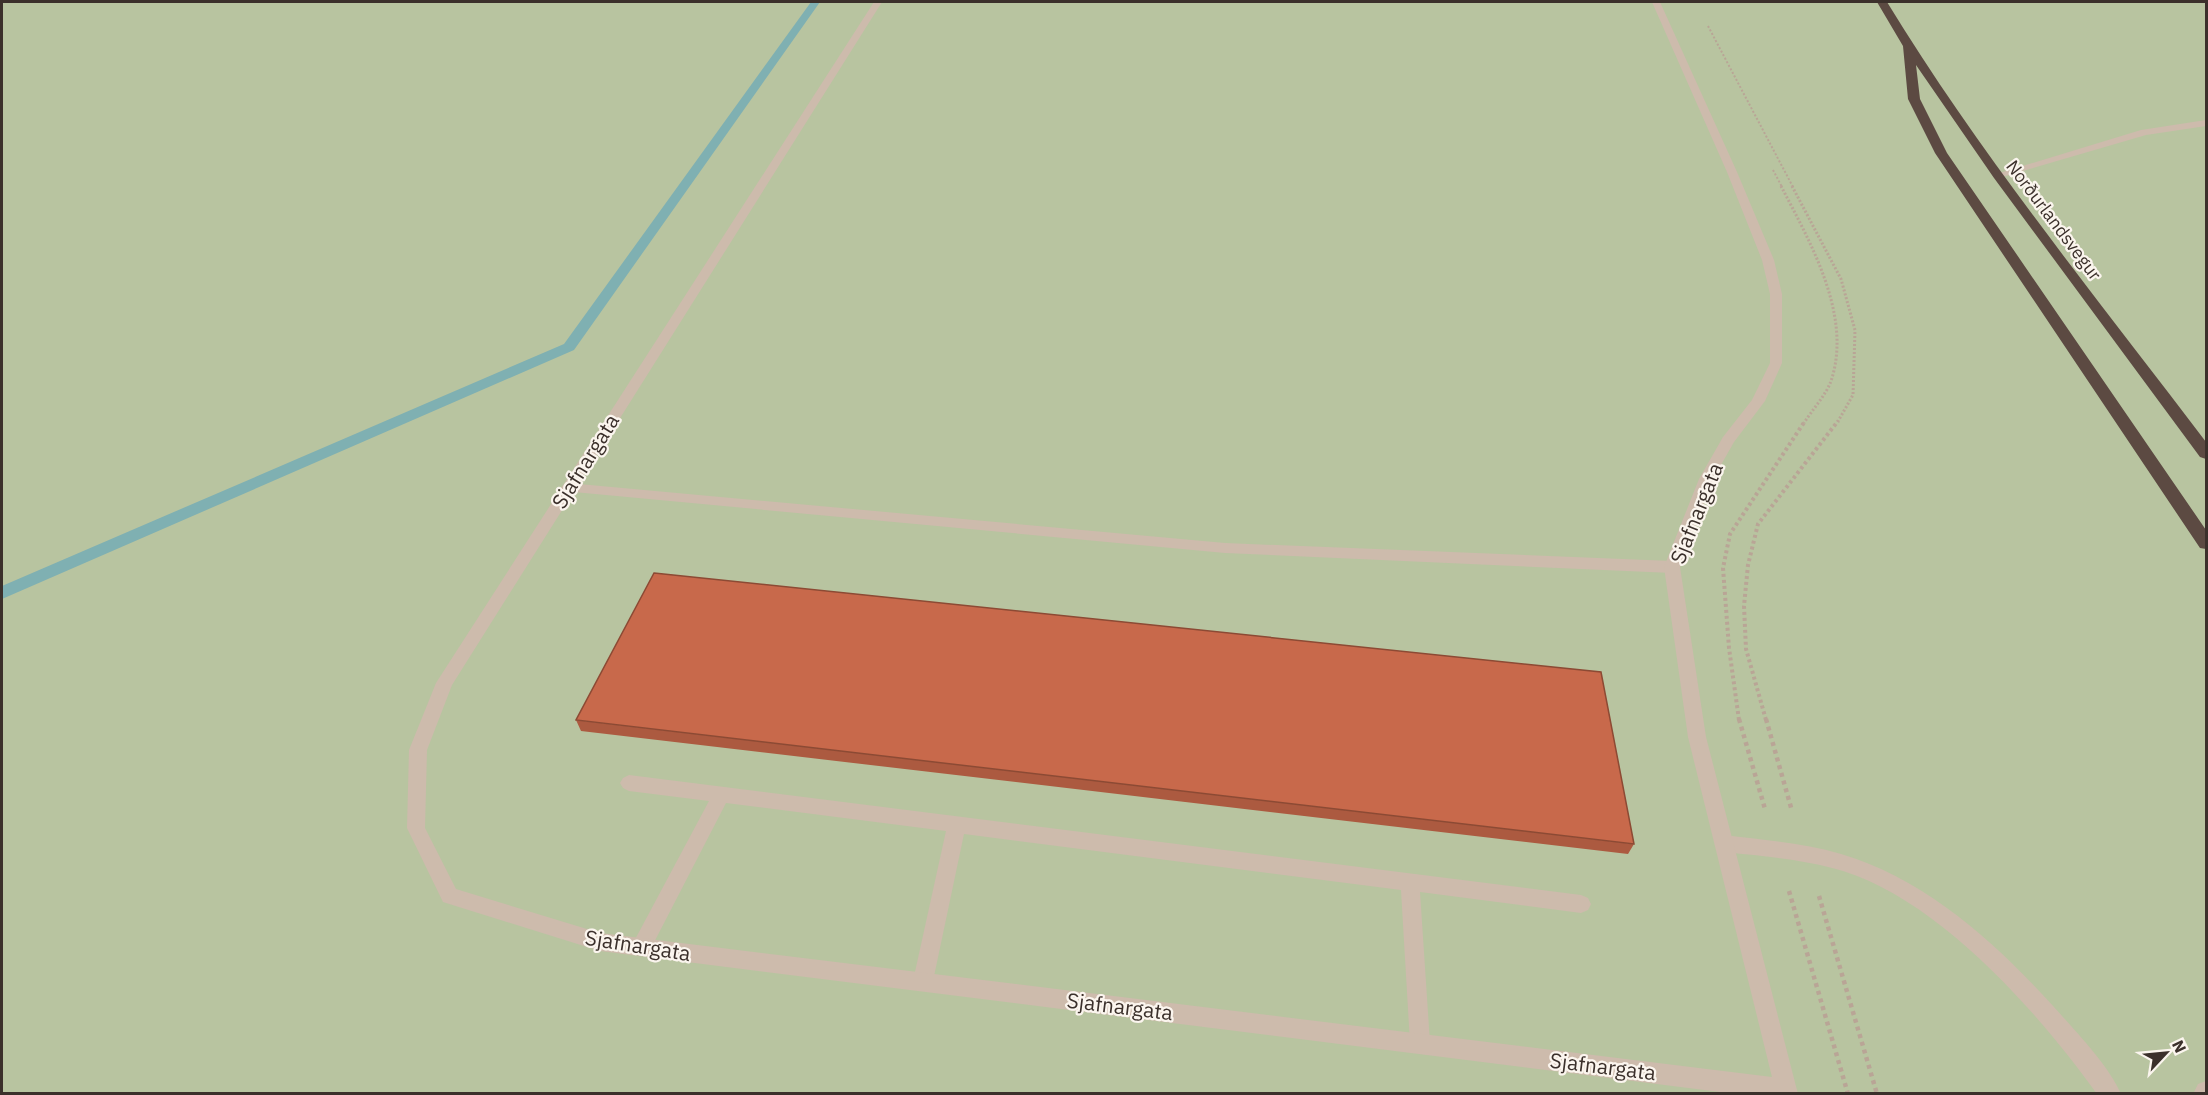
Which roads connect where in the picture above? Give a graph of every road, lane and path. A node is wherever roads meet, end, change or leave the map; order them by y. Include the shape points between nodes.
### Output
1 (878, 2) edge
2 (1656, 2) edge
3 (1882, 2) edge
4 (1706, 22) dead end
5 (1908, 46) junction
6 (2206, 123) edge
7 (1770, 164) dead end
8 (1998, 175) junction
9 (2206, 453) edge
10 (568, 488) junction
11 (2206, 543) edge
12 (1672, 567) junction
13 (629, 783) dead end
14 (721, 795) junction
15 (957, 825) junction
16 (1724, 843) junction
17 (1777, 850) junction
18 (1805, 853) junction
19 (1410, 882) junction
20 (1581, 904) dead end
21 (641, 947) junction
22 (923, 981) junction
23 (1420, 1043) junction
24 (1787, 1091) edge
25 (1848, 1094) edge
26 (1877, 1094) edge
27 (2110, 1094) edge

1 - 10 street, Sjafnargata
2 - 12 street, Sjafnargata via 1741,194 1768,260 1776,294 1776,363 1758,401 1728,440 1706,479
3 - 5 highway, Norðurlandsvegur
4 - 18 path via 1841,279 1855,330 1853,395 1834,427 1758,524 1744,606 1746,649
5 - 8 highway, Norðurlandsvegur
5 - 11 highway via 1914,99 1941,153
6 - 8 street via 2145,132
7 - 17 path via 1829,288 1838,346 1831,382 1730,534 1723,568 1739,719
8 - 9 highway, Norðurlandsvegur
10 - 12 street via 1225,549
10 - 21 street, Sjafnargata via 444,683 418,750 416,828 450,896 600,942
12 - 16 street, Sjafnargata via 1698,737
13 - 14 street
14 - 15 street
14 - 21 street
15 - 19 street
15 - 22 street
16 - 17 street
16 - 24 street, Sjafnargata
17 - 18 street
17 - 25 path
18 - 26 path
18 - 27 street via 1859,868 1904,891 1974,942 2045,1012
19 - 20 street
19 - 23 street
21 - 22 street, Sjafnargata
22 - 23 street, Sjafnargata
23 - 24 street, Sjafnargata

